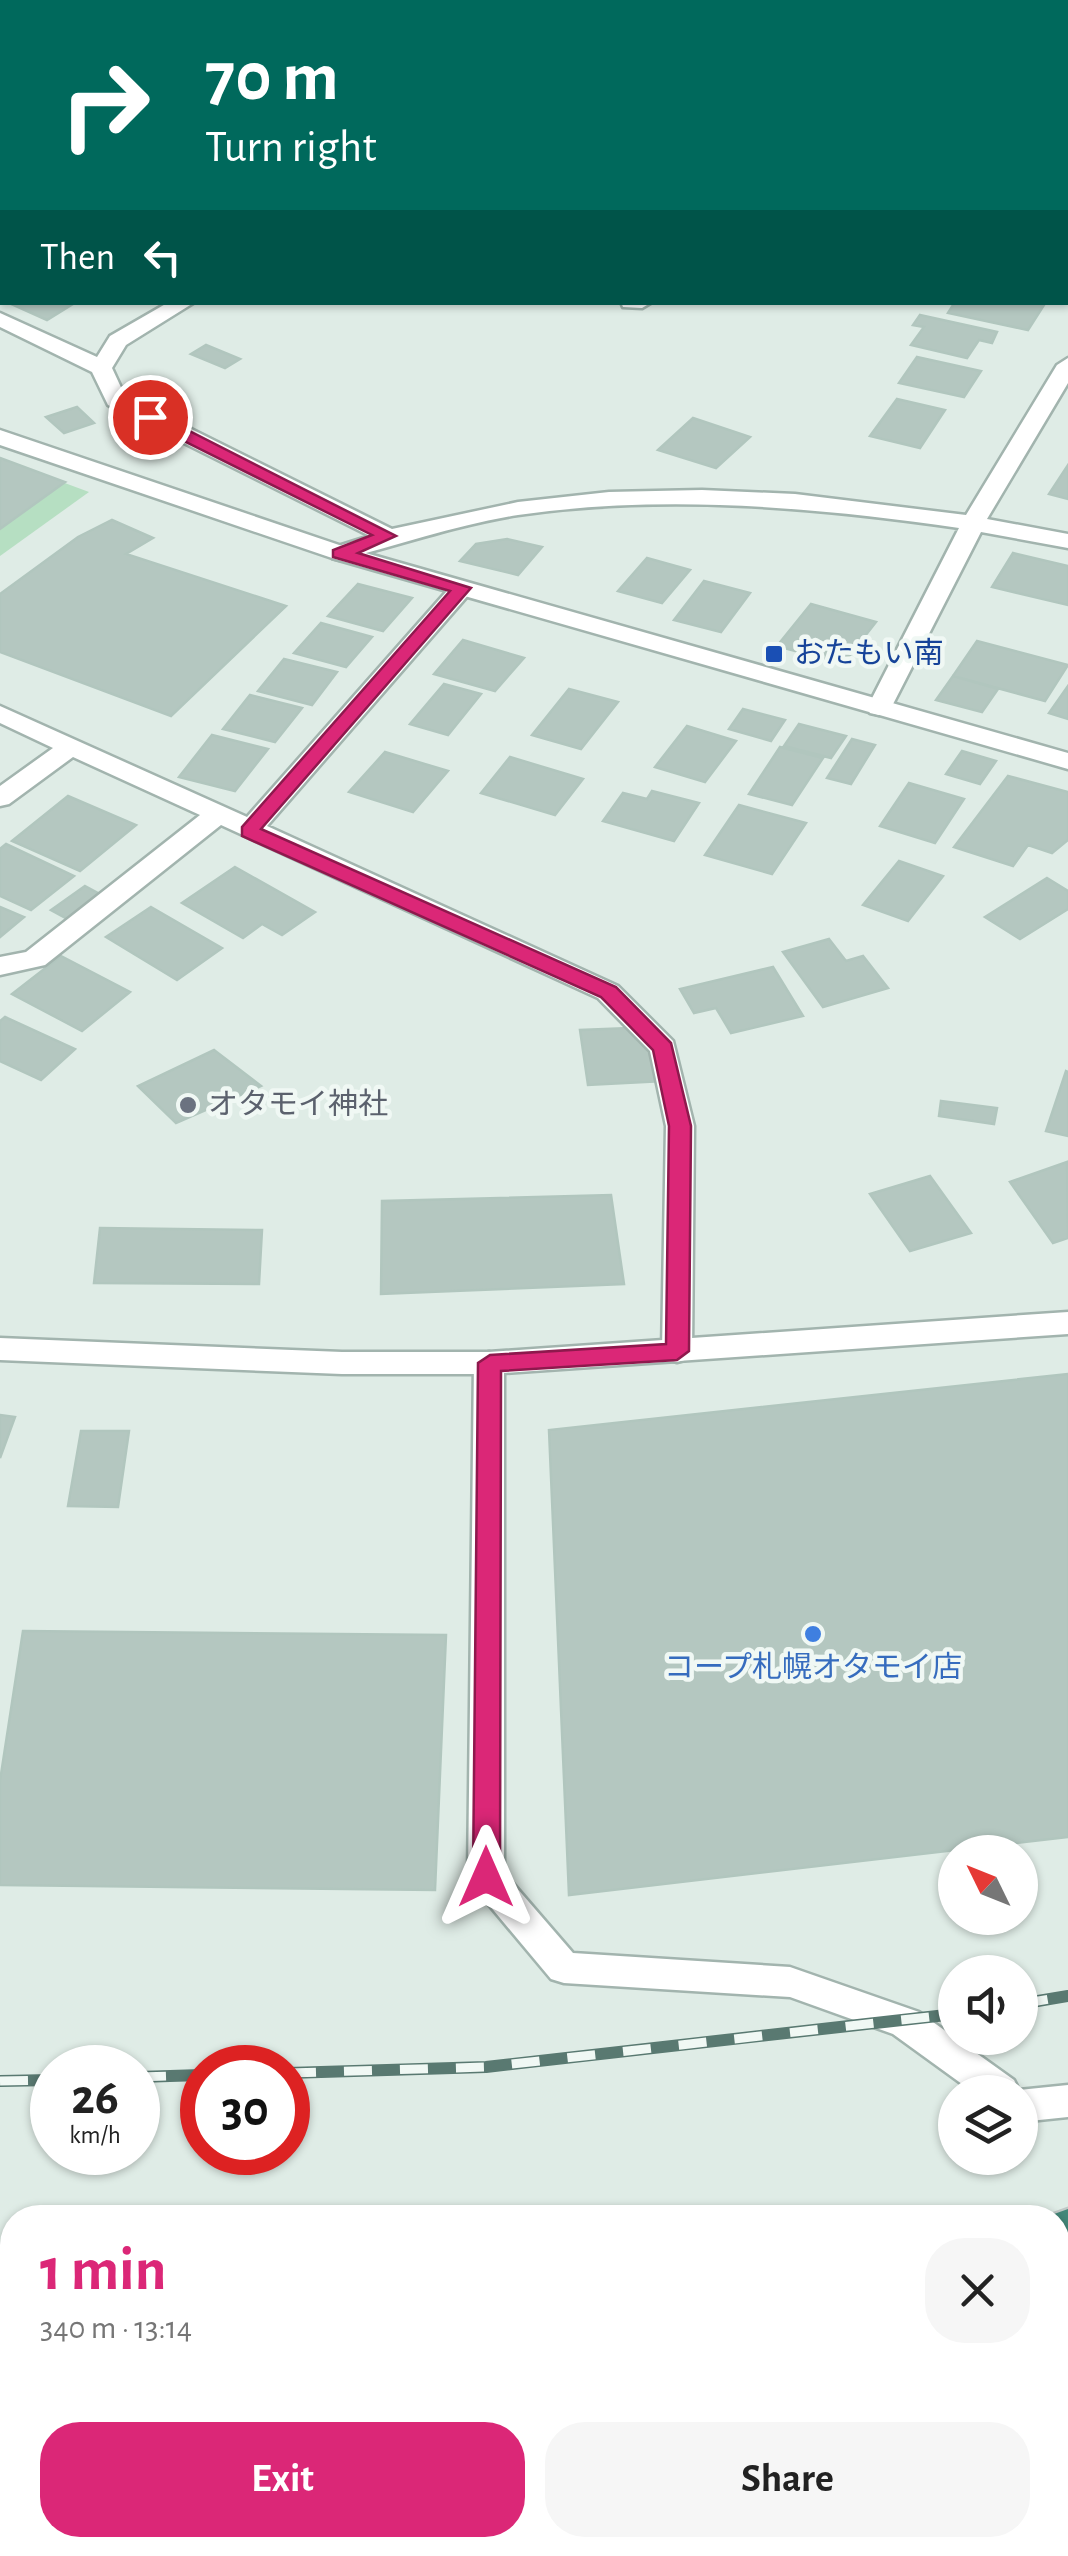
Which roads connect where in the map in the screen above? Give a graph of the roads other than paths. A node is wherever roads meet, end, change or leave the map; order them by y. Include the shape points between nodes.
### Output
1 (180, 305) edge
2 (0, 318) edge
3 (1068, 366) edge
4 (101, 368) junction
5 (0, 437) edge
6 (974, 522) junction
7 (387, 536) junction
8 (1068, 541) edge
9 (340, 554) junction
10 (462, 588) junction
11 (879, 708) junction
12 (0, 714) edge
13 (70, 747) junction
14 (1068, 761) edge
15 (0, 798) edge
16 (216, 816) junction
17 (249, 831) junction
18 (0, 966) edge
19 (1068, 1324) edge
20 (0, 1349) edge
21 (677, 1351) junction
22 (490, 1363) junction
23 (978, 2075) edge
24 (1068, 2101) edge
25 (1038, 2104) edge

1 - 4 street via 118,341
2 - 4 street
3 - 6 street
4 - 7 street via 116,400
5 - 9 street
6 - 7 street via 688,496 490,514
6 - 8 street
6 - 11 street
7 - 9 street
9 - 10 street
10 - 11 street
10 - 17 street
11 - 14 street
12 - 13 street
13 - 15 street
13 - 16 street
16 - 17 street
16 - 18 street via 35,959
17 - 21 street via 608,992 663,1048 680,1126
19 - 21 street
20 - 22 street
21 - 22 street
22 - 23 street via 486,1877 564,1968 790,1982 906,2022
24 - 25 street

